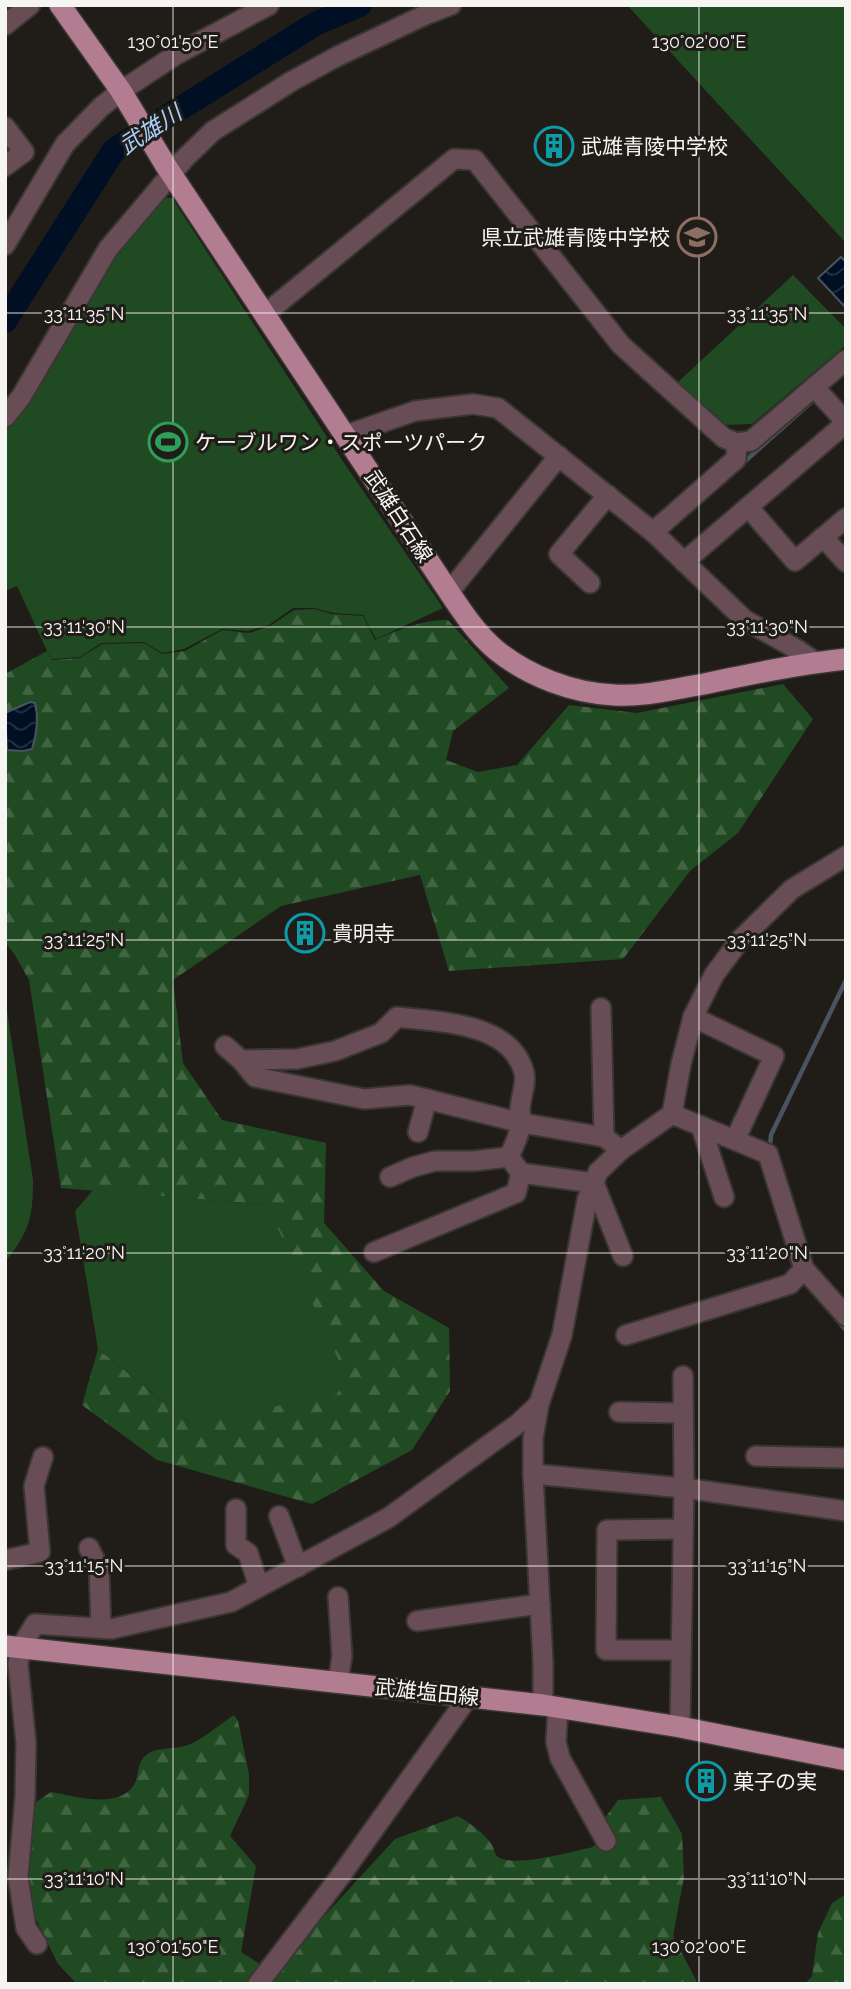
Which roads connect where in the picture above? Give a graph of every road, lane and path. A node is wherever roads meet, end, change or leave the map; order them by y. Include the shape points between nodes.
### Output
1 (30, 5) edge
2 (60, 5) edge
3 (269, 5) edge
4 (451, 5) edge
5 (5, 25) edge
6 (121, 91) junction
7 (5, 127) edge
8 (5, 166) edge
9 (169, 170) junction
10 (5, 245) edge
11 (265, 314) junction
12 (846, 360) edge
13 (819, 393) junction
14 (5, 417) edge
15 (846, 423) edge
16 (346, 435) junction
17 (737, 443) junction
18 (559, 456) junction
19 (608, 495) junction
20 (748, 508) junction
21 (846, 518) edge
22 (653, 532) junction
23 (823, 537) junction
24 (684, 562) junction
25 (846, 562) edge
26 (590, 583) dead end
27 (449, 592) junction
28 (846, 659) edge
29 (815, 662) junction
30 (846, 856) edge
31 (601, 1008) dead end
32 (693, 1017) junction
33 (225, 1046) dead end
34 (241, 1060) junction
35 (427, 1099) junction
36 (672, 1114) junction
37 (522, 1123) junction
38 (701, 1126) junction
39 (418, 1132) dead end
40 (604, 1137) junction
41 (735, 1140) junction
42 (621, 1150) junction
43 (509, 1157) junction
44 (521, 1173) junction
45 (390, 1177) dead end
46 (594, 1183) junction
47 (724, 1198) dead end
48 (374, 1252) dead end
49 (623, 1256) dead end
50 (804, 1269) junction
51 (842, 1303) edge
52 (626, 1335) dead end
53 (683, 1376) dead end
54 (539, 1404) junction
55 (619, 1412) dead end
56 (683, 1413) junction
57 (43, 1457) dead end
58 (756, 1457) dead end
59 (846, 1458) edge
60 (533, 1474) junction
61 (684, 1489) junction
62 (236, 1509) dead end
63 (846, 1511) edge
64 (279, 1516) dead end
65 (683, 1529) junction
66 (89, 1548) dead end
67 (5, 1560) edge
68 (298, 1567) junction
69 (259, 1587) junction
70 (338, 1597) dead end
71 (540, 1604) junction
72 (418, 1621) dead end
73 (101, 1628) junction
74 (13, 1647) edge
75 (681, 1650) junction
76 (338, 1682) junction
77 (469, 1696) junction
78 (550, 1706) junction
79 (680, 1727) junction
80 (846, 1760) edge
81 (606, 1842) dead end
82 (37, 1944) dead end
83 (258, 1984) edge

1 - 5 street
2 - 6 main road, 武雄白石線
3 - 6 street via 177,54
4 - 9 street via 292,81 213,131
6 - 9 main road, 武雄白石線
6 - 10 street via 65,144
7 - 8 street via 24,152
9 - 11 main road, 武雄白石線
9 - 14 street via 108,249
11 - 16 main road, 武雄白石線
11 - 17 street via 454,159 475,160 621,345 724,439
12 - 13 street
13 - 15 street
13 - 17 street via 751,441
15 - 20 street
16 - 18 street via 415,411 473,404 498,408
16 - 27 main road, 武雄白石線
17 - 22 street via 736,458
18 - 19 street
18 - 27 street
19 - 22 street
19 - 26 street via 559,554
20 - 23 street via 795,561
20 - 24 street
21 - 23 street
22 - 24 street
23 - 25 street
24 - 29 street via 745,620
27 - 29 main road, 武雄白石線 via 479,632 513,663 586,692 648,694
28 - 29 main road, 武雄白石線
30 - 32 street via 792,889 740,940
31 - 40 street
32 - 36 street
32 - 41 street via 774,1056
33 - 34 street
34 - 35 street via 255,1077 364,1098 410,1095
34 - 37 street via 297,1059 335,1051 380,1033 397,1017 485,1031 516,1054 525,1074
35 - 37 street
35 - 39 street
36 - 38 street
36 - 42 street
37 - 40 street
37 - 43 street
38 - 41 street
38 - 47 street
40 - 42 street
41 - 50 street via 768,1154
42 - 46 street via 598,1172
43 - 44 street
43 - 45 street via 435,1161
44 - 46 street
44 - 48 street via 516,1193
46 - 49 street
46 - 54 street via 562,1335
50 - 51 street
50 - 52 street via 790,1284
53 - 56 street
54 - 60 street
54 - 68 street via 388,1518
55 - 56 street
56 - 61 street
57 - 67 street via 34,1486 40,1552
58 - 59 street
60 - 61 street
60 - 71 street
61 - 63 street
61 - 65 street
62 - 69 street via 236,1545 248,1553
64 - 68 street
65 - 75 street
65 - 75 street via 607,1530 606,1650
66 - 73 street via 99,1568
68 - 69 street
69 - 73 street via 231,1602
70 - 76 street via 342,1656
71 - 72 street
71 - 78 street
73 - 74 street via 35,1623
74 - 76 main road, 武雄塩田線
74 - 82 street via 26,1743 18,1877 26,1928
75 - 79 street
76 - 77 main road, 武雄塩田線
77 - 78 main road, 武雄塩田線
77 - 83 street
78 - 79 main road, 武雄塩田線
78 - 81 street via 560,1758
79 - 80 main road, 武雄塩田線

